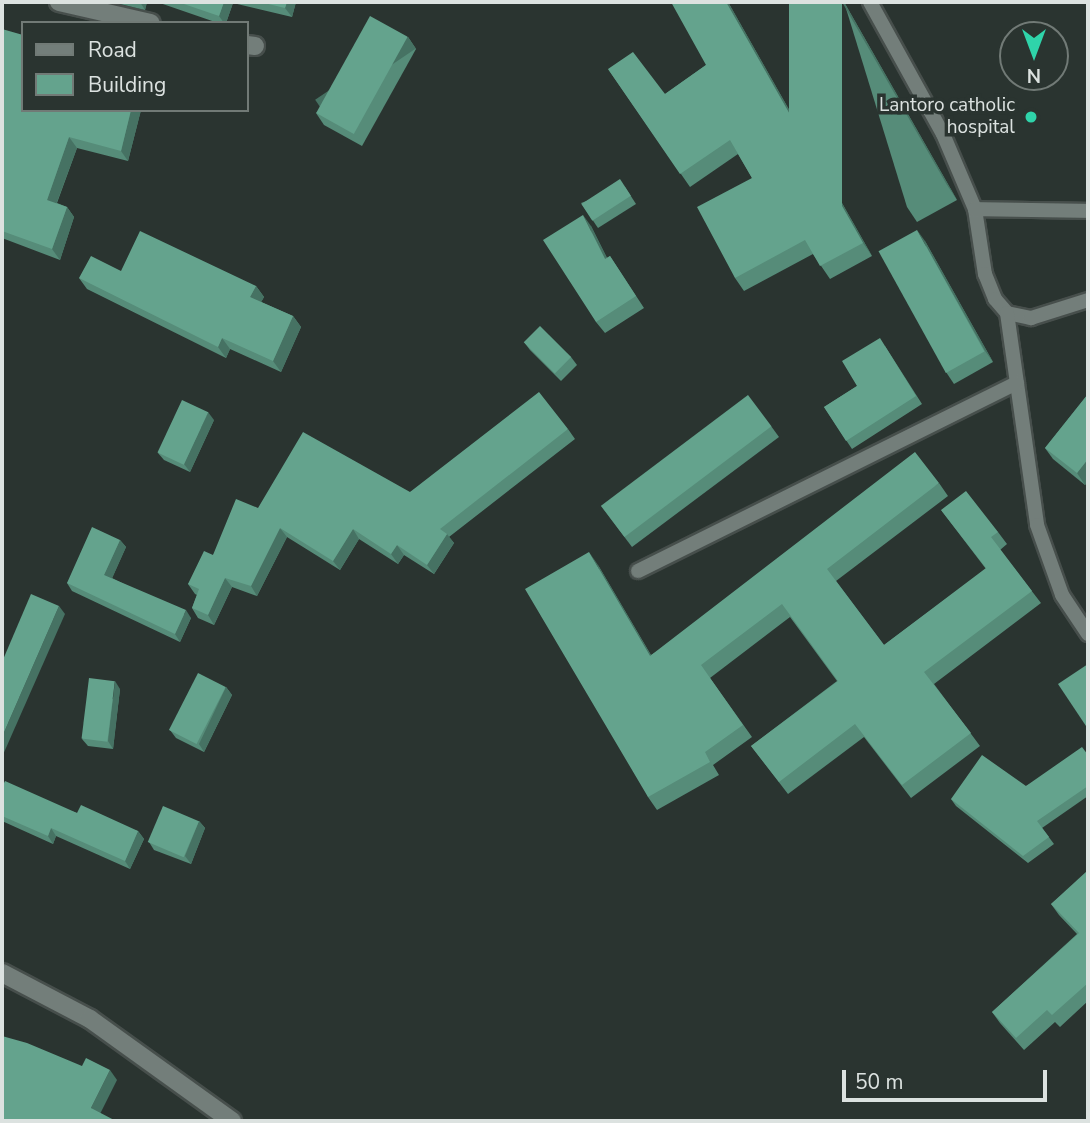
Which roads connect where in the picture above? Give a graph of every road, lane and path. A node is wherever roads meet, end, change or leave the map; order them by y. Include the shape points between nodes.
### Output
1 (59, 2) edge
2 (870, 2) edge
3 (142, 21) edge
4 (975, 209) junction
5 (1088, 211) edge
6 (1088, 300) edge
7 (1007, 313) junction
8 (1017, 383) junction
9 (638, 571) dead end
10 (1088, 634) edge
11 (2, 973) edge
12 (232, 1121) edge

1 - 3 street
2 - 4 lane via 943,134
4 - 5 lane
4 - 7 lane via 985,274 995,299
6 - 7 lane via 1031,318
7 - 8 lane
8 - 9 lane
8 - 10 lane via 1037,525 1062,596
11 - 12 street via 90,1019

